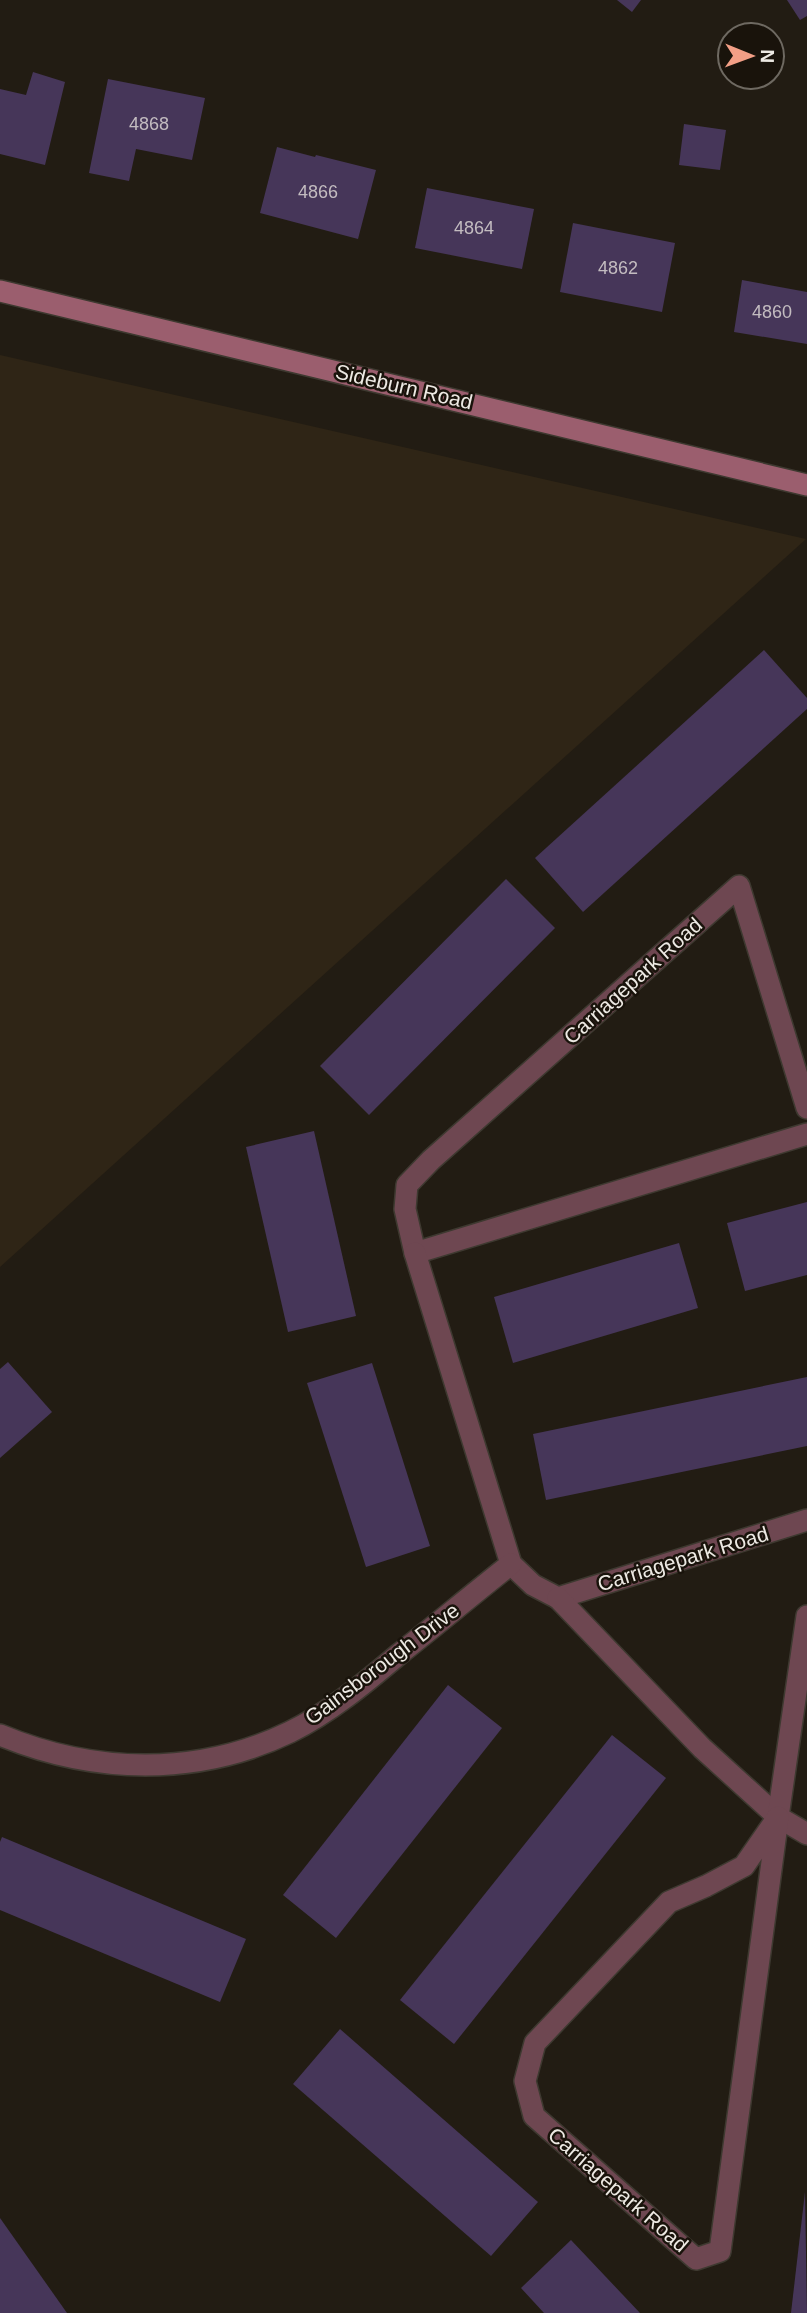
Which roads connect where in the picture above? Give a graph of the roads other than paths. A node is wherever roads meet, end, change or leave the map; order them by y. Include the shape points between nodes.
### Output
1 (0, 291) edge
2 (807, 485) edge
3 (807, 1108) edge
4 (807, 1134) edge
5 (415, 1253) junction
6 (807, 1520) edge
7 (510, 1564) junction
8 (558, 1598) junction
9 (807, 1616) edge
10 (0, 1735) edge
11 (778, 1817) junction
12 (807, 1835) edge

1 - 2 street, Sideburn Road
3 - 5 street, Carriagepark Road via 739,886 407,1185 405,1209
4 - 5 street
5 - 7 street, Carriagepark Road
6 - 8 street, Carriagepark Road
7 - 8 street via 533,1585
7 - 10 street, Gainsborough Drive via 332,1707 290,1732 234,1754 148,1767 60,1756
8 - 11 street via 702,1748
9 - 11 street, Carriagepark Road
11 - 11 street, Carriagepark Road via 744,1866 669,1902 535,2043 525,2081 534,2116 696,2259 720,2251
11 - 12 street

